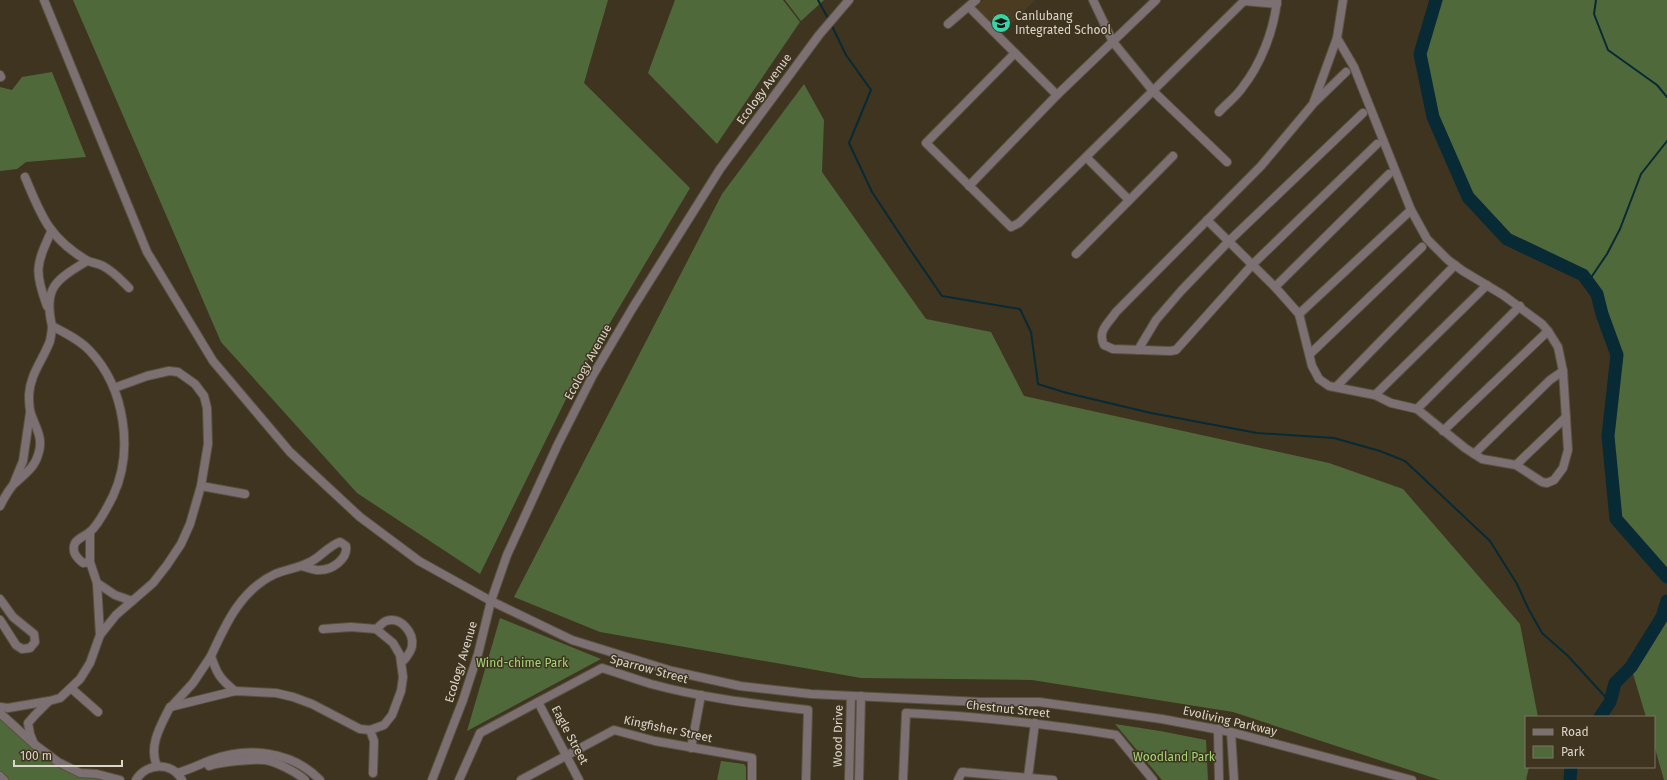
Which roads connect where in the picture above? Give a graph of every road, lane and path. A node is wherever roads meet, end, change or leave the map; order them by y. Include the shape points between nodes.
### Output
1 (44, 0) edge
2 (976, 0) edge
3 (1093, 0) edge
4 (1156, 0) edge
5 (1344, 0) edge
6 (848, 1) edge
7 (1277, 2) edge
8 (969, 7) junction
9 (948, 24) dead end
10 (1337, 38) junction
11 (1113, 42) junction
12 (1015, 52) junction
13 (1346, 72) dead end
14 (1153, 90) junction
15 (1057, 95) junction
16 (1313, 104) junction
17 (1219, 112) dead end
18 (1363, 114) dead end
19 (1377, 144) dead end
20 (1173, 156) dead end
21 (1086, 157) junction
22 (1227, 162) dead end
23 (1389, 174) dead end
24 (25, 177) dead end
25 (969, 186) junction
26 (1129, 200) junction
27 (1411, 210) junction
28 (1207, 220) junction
29 (51, 232) junction
30 (1228, 242) junction
31 (1422, 247) dead end
32 (1076, 254) dead end
33 (87, 261) junction
34 (1252, 265) junction
35 (1455, 265) junction
36 (1487, 285) junction
37 (1275, 287) junction
38 (129, 288) dead end
39 (1520, 306) junction
40 (48, 308) junction
41 (1299, 314) junction
42 (52, 326) junction
43 (1548, 331) junction
44 (1138, 350) junction
45 (1310, 354) junction
46 (1563, 371) junction
47 (1336, 387) junction
48 (114, 388) junction
49 (1375, 395) junction
50 (1417, 409) junction
51 (30, 412) junction
52 (1566, 417) junction
53 (1443, 431) junction
54 (1474, 454) junction
55 (1516, 465) junction
56 (14, 485) junction
57 (201, 486) junction
58 (245, 494) dead end
59 (0, 506) edge
60 (90, 532) junction
61 (90, 562) junction
62 (301, 566) junction
63 (98, 583) junction
64 (0, 599) edge
65 (132, 601) junction
66 (491, 601) junction
67 (0, 620) edge
68 (323, 629) dead end
69 (376, 629) junction
70 (100, 635) junction
71 (211, 656) junction
72 (402, 660) junction
73 (72, 689) junction
74 (235, 691) junction
75 (701, 694) junction
76 (851, 696) junction
77 (861, 696) junction
78 (49, 701) junction
79 (538, 702) junction
80 (0, 707) edge
81 (170, 707) junction
82 (98, 712) dead end
83 (0, 713) edge
84 (1035, 723) junction
85 (1218, 729) junction
86 (370, 730) junction
87 (1231, 732) junction
88 (34, 744) junction
89 (691, 748) junction
90 (567, 756) junction
91 (156, 766) junction
92 (373, 773) dead end
93 (0, 776) edge
94 (179, 777) edge
95 (1028, 777) junction
96 (849, 778) edge
97 (859, 778) edge
98 (4, 780) edge
99 (120, 780) edge
100 (136, 780) edge
101 (305, 780) edge
102 (320, 780) edge
103 (432, 780) edge
104 (459, 780) edge
105 (522, 780) edge
106 (580, 780) edge
107 (752, 780) edge
108 (806, 780) edge
109 (903, 780) edge
110 (958, 780) edge
111 (1053, 780) edge
112 (1153, 780) edge
113 (1219, 780) edge
114 (1234, 780) edge
115 (1412, 780) edge

1 - 66 street, Evoliving Parkway via 148,252 213,361 290,452 360,517 419,561
2 - 8 street
3 - 11 street
4 - 11 street
5 - 10 street
6 - 66 street, Ecology Avenue via 819,35 720,169 632,309 593,375 558,444 507,555
7 - 14 street via 1244,1
7 - 17 street via 1271,30 1257,64 1242,88
8 - 9 street
8 - 12 street
10 - 16 street
10 - 27 street via 1354,67
11 - 14 street
11 - 15 street
12 - 15 street
12 - 25 street via 926,143
13 - 16 street
14 - 21 street
14 - 22 street
15 - 25 street
16 - 28 street via 1261,166
18 - 30 street
19 - 34 street
20 - 26 street
21 - 25 street via 1019,223 1010,227
21 - 26 street
23 - 37 street
24 - 29 street
26 - 32 street
27 - 35 street via 1427,239
27 - 41 street
28 - 30 street
28 - 44 street via 1116,312 1102,332 1104,345 1113,349
29 - 33 street
29 - 40 street via 38,266 39,286
30 - 34 street
30 - 44 street via 1156,320
31 - 45 street
33 - 38 street via 102,265
33 - 40 street via 62,278 51,290
34 - 37 street
34 - 44 street via 1176,350
35 - 36 street
35 - 47 street
36 - 39 street
36 - 49 street
37 - 41 street
39 - 43 street
39 - 50 street
40 - 42 street
41 - 45 street
42 - 48 street via 90,351
42 - 51 street via 50,340 30,384
43 - 46 street via 1558,347
43 - 53 street
45 - 47 street via 1312,366 1319,379 1329,386
46 - 52 street
46 - 54 street via 1550,380
47 - 49 street
48 - 57 street via 169,371 178,372 196,384 204,396 207,408 208,444
48 - 60 street via 124,425 125,449 121,475 113,496
49 - 50 street via 1391,403
50 - 53 street
51 - 56 street via 23,461
51 - 56 street via 39,430 39,453 35,463
52 - 55 street
52 - 55 street via 1568,450 1563,468 1554,480 1542,482
53 - 54 street
54 - 55 street
56 - 59 street
57 - 58 street
57 - 65 street via 181,544 153,583
60 - 61 street
60 - 61 street via 76,542 74,549 75,556 83,563
61 - 63 street
62 - 62 street via 328,569 343,558 347,551 346,546 340,542 333,545 312,562
62 - 71 street via 275,574 245,596 233,611
63 - 65 street via 115,595
63 - 70 street
64 - 67 street via 13,618 34,634 35,642 30,648 22,649 16,645
65 - 70 street via 116,614
66 - 76 street, Evoliving Parkway via 572,640 672,671 740,686
66 - 103 street, Ecology Avenue via 463,700
68 - 69 street
69 - 72 street via 392,643
69 - 72 street via 386,621 396,621 409,630 412,646 410,653
70 - 73 street via 90,663
71 - 74 street via 222,680
71 - 81 street via 194,683
72 - 86 street via 401,691 392,716 384,725
73 - 78 street via 60,698
73 - 82 street
74 - 81 street
74 - 86 street via 276,693 293,697 312,704 360,730
75 - 79 street, Sparrow Street via 652,684 602,668
75 - 89 street
75 - 108 street, Sparrow Street via 808,710
76 - 77 street, Evoliving Parkway
76 - 96 street, Wood Drive
77 - 85 street, Evoliving Parkway via 1040,702
77 - 97 street, Wood Drive
78 - 80 street
78 - 88 street via 28,724
79 - 90 street, Eagle Street
79 - 104 street, Sparrow Street via 480,733
81 - 91 street via 155,737
83 - 88 street
84 - 95 street
84 - 109 street, Chestnut Street via 906,713
84 - 112 street, Chestnut Street via 1116,735
85 - 87 street, Evoliving Parkway
85 - 113 street
86 - 92 street via 374,741
87 - 114 street
87 - 115 street, Evoliving Parkway
88 - 99 street via 58,762 80,773
89 - 90 street, Kingfisher Street via 614,730
89 - 107 street, Kingfisher Street via 752,758
90 - 105 street, Kingfisher Street
90 - 106 street, Eagle Street
91 - 94 street via 164,766
91 - 100 street via 145,770
93 - 98 street
94 - 101 street via 217,763 266,760 300,775
94 - 102 street via 212,759 254,751 284,757 307,769
95 - 110 street via 962,772
95 - 111 street
96 - 97 street, Wood Drive

